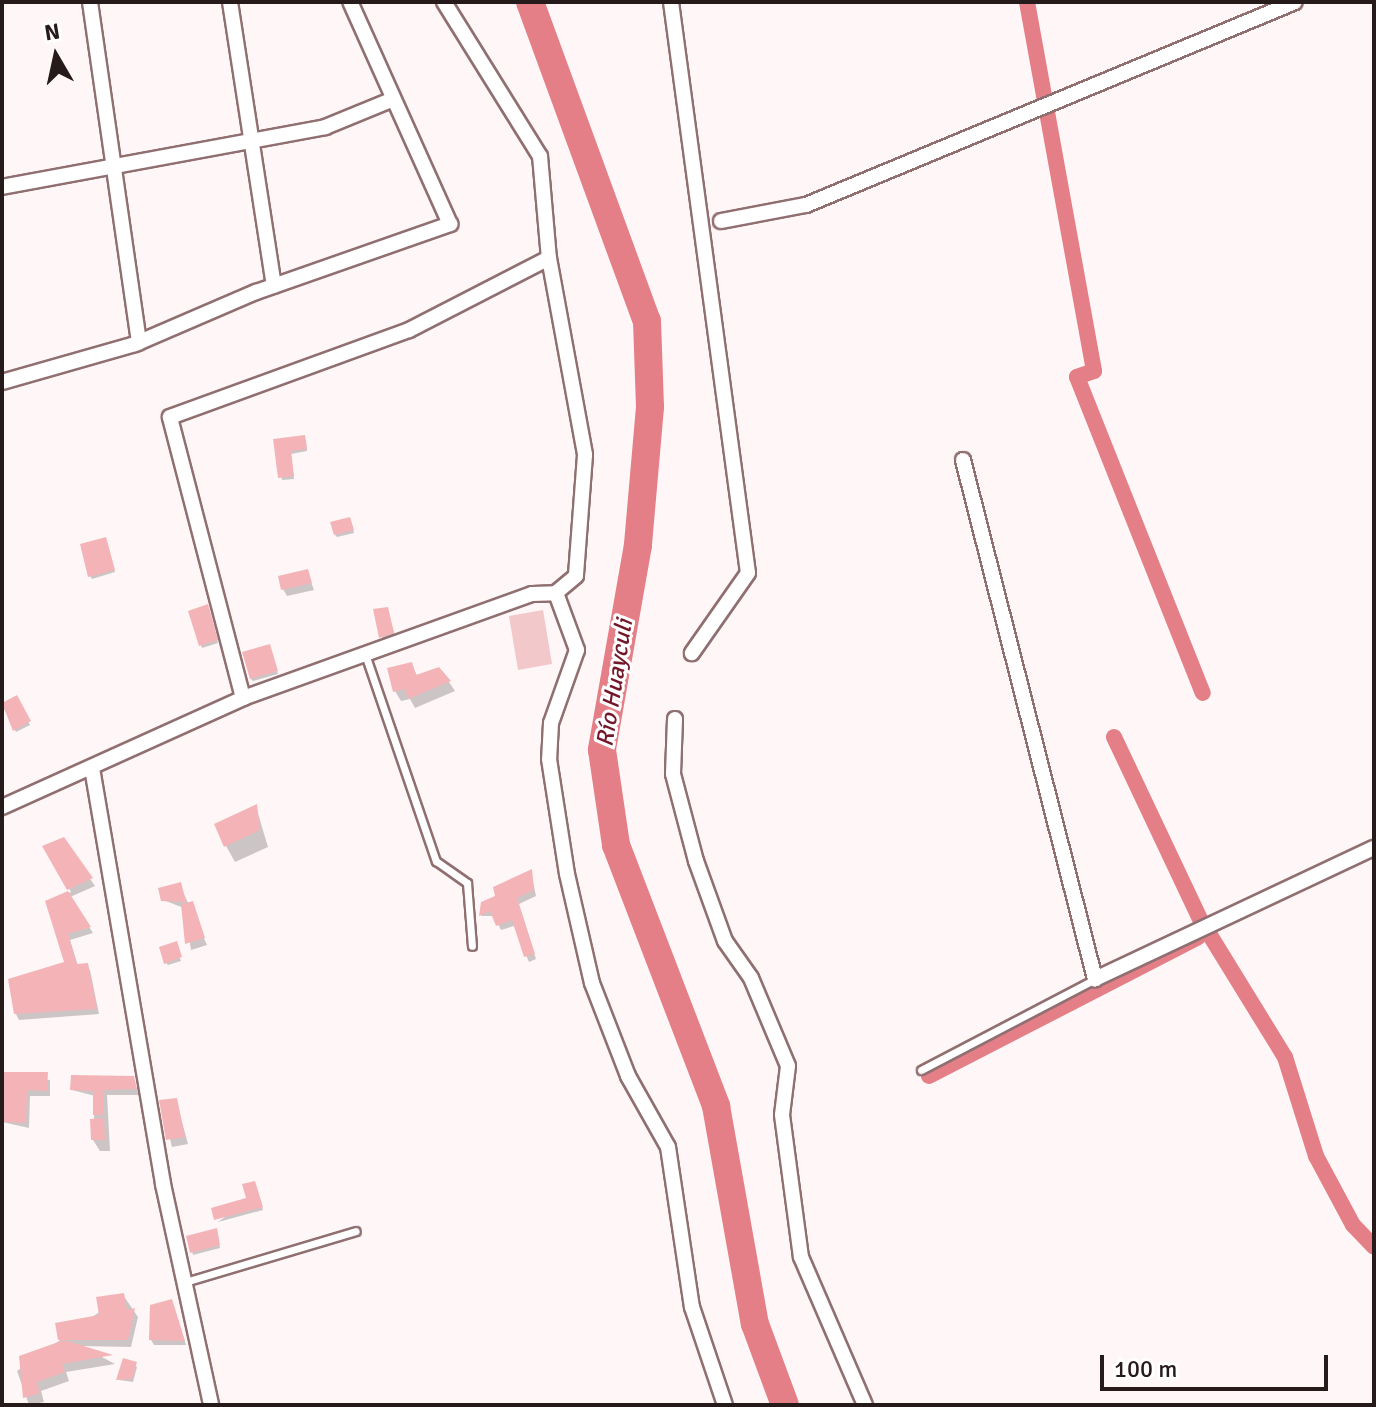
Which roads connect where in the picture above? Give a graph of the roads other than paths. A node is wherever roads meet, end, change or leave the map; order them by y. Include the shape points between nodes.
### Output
1 (90, 2) edge
2 (230, 2) edge
3 (350, 2) edge
4 (444, 2) edge
5 (671, 2) edge
6 (1295, 2) edge
7 (391, 100) junction
8 (252, 141) junction
9 (114, 166) junction
10 (2, 187) edge
11 (721, 221) dead end
12 (549, 258) junction
13 (274, 286) junction
14 (139, 342) junction
15 (2, 382) edge
16 (963, 460) dead end
17 (556, 593) junction
18 (692, 653) dead end
19 (366, 657) junction
20 (243, 698) junction
21 (675, 719) dead end
22 (92, 768) junction
23 (2, 807) edge
24 (1374, 848) edge
25 (472, 946) dead end
26 (1095, 979) junction
27 (921, 1070) dead end
28 (356, 1231) dead end
29 (185, 1282) junction
30 (211, 1405) edge
31 (725, 1405) edge
32 (865, 1405) edge

1 - 9 street
2 - 8 street
3 - 7 street
4 - 12 street via 540,156
5 - 18 street via 748,573
6 - 11 street via 806,205
7 - 8 street via 325,127
7 - 13 street via 450,224
8 - 9 street
8 - 13 street
9 - 10 street
9 - 14 street
12 - 17 street via 585,455 576,576
12 - 20 street via 409,330 170,417
13 - 14 street
14 - 15 street
16 - 26 street
17 - 19 street via 532,594
17 - 31 street via 577,650 551,723 549,759 567,874 592,983 628,1076 668,1147 692,1307
19 - 20 street
19 - 25 lane via 436,861 467,883
20 - 22 street
21 - 32 street via 673,774 696,861 725,941 751,978 788,1066 782,1115 801,1257
22 - 23 street
22 - 29 street
24 - 26 street
26 - 27 lane
28 - 29 lane
29 - 30 street

